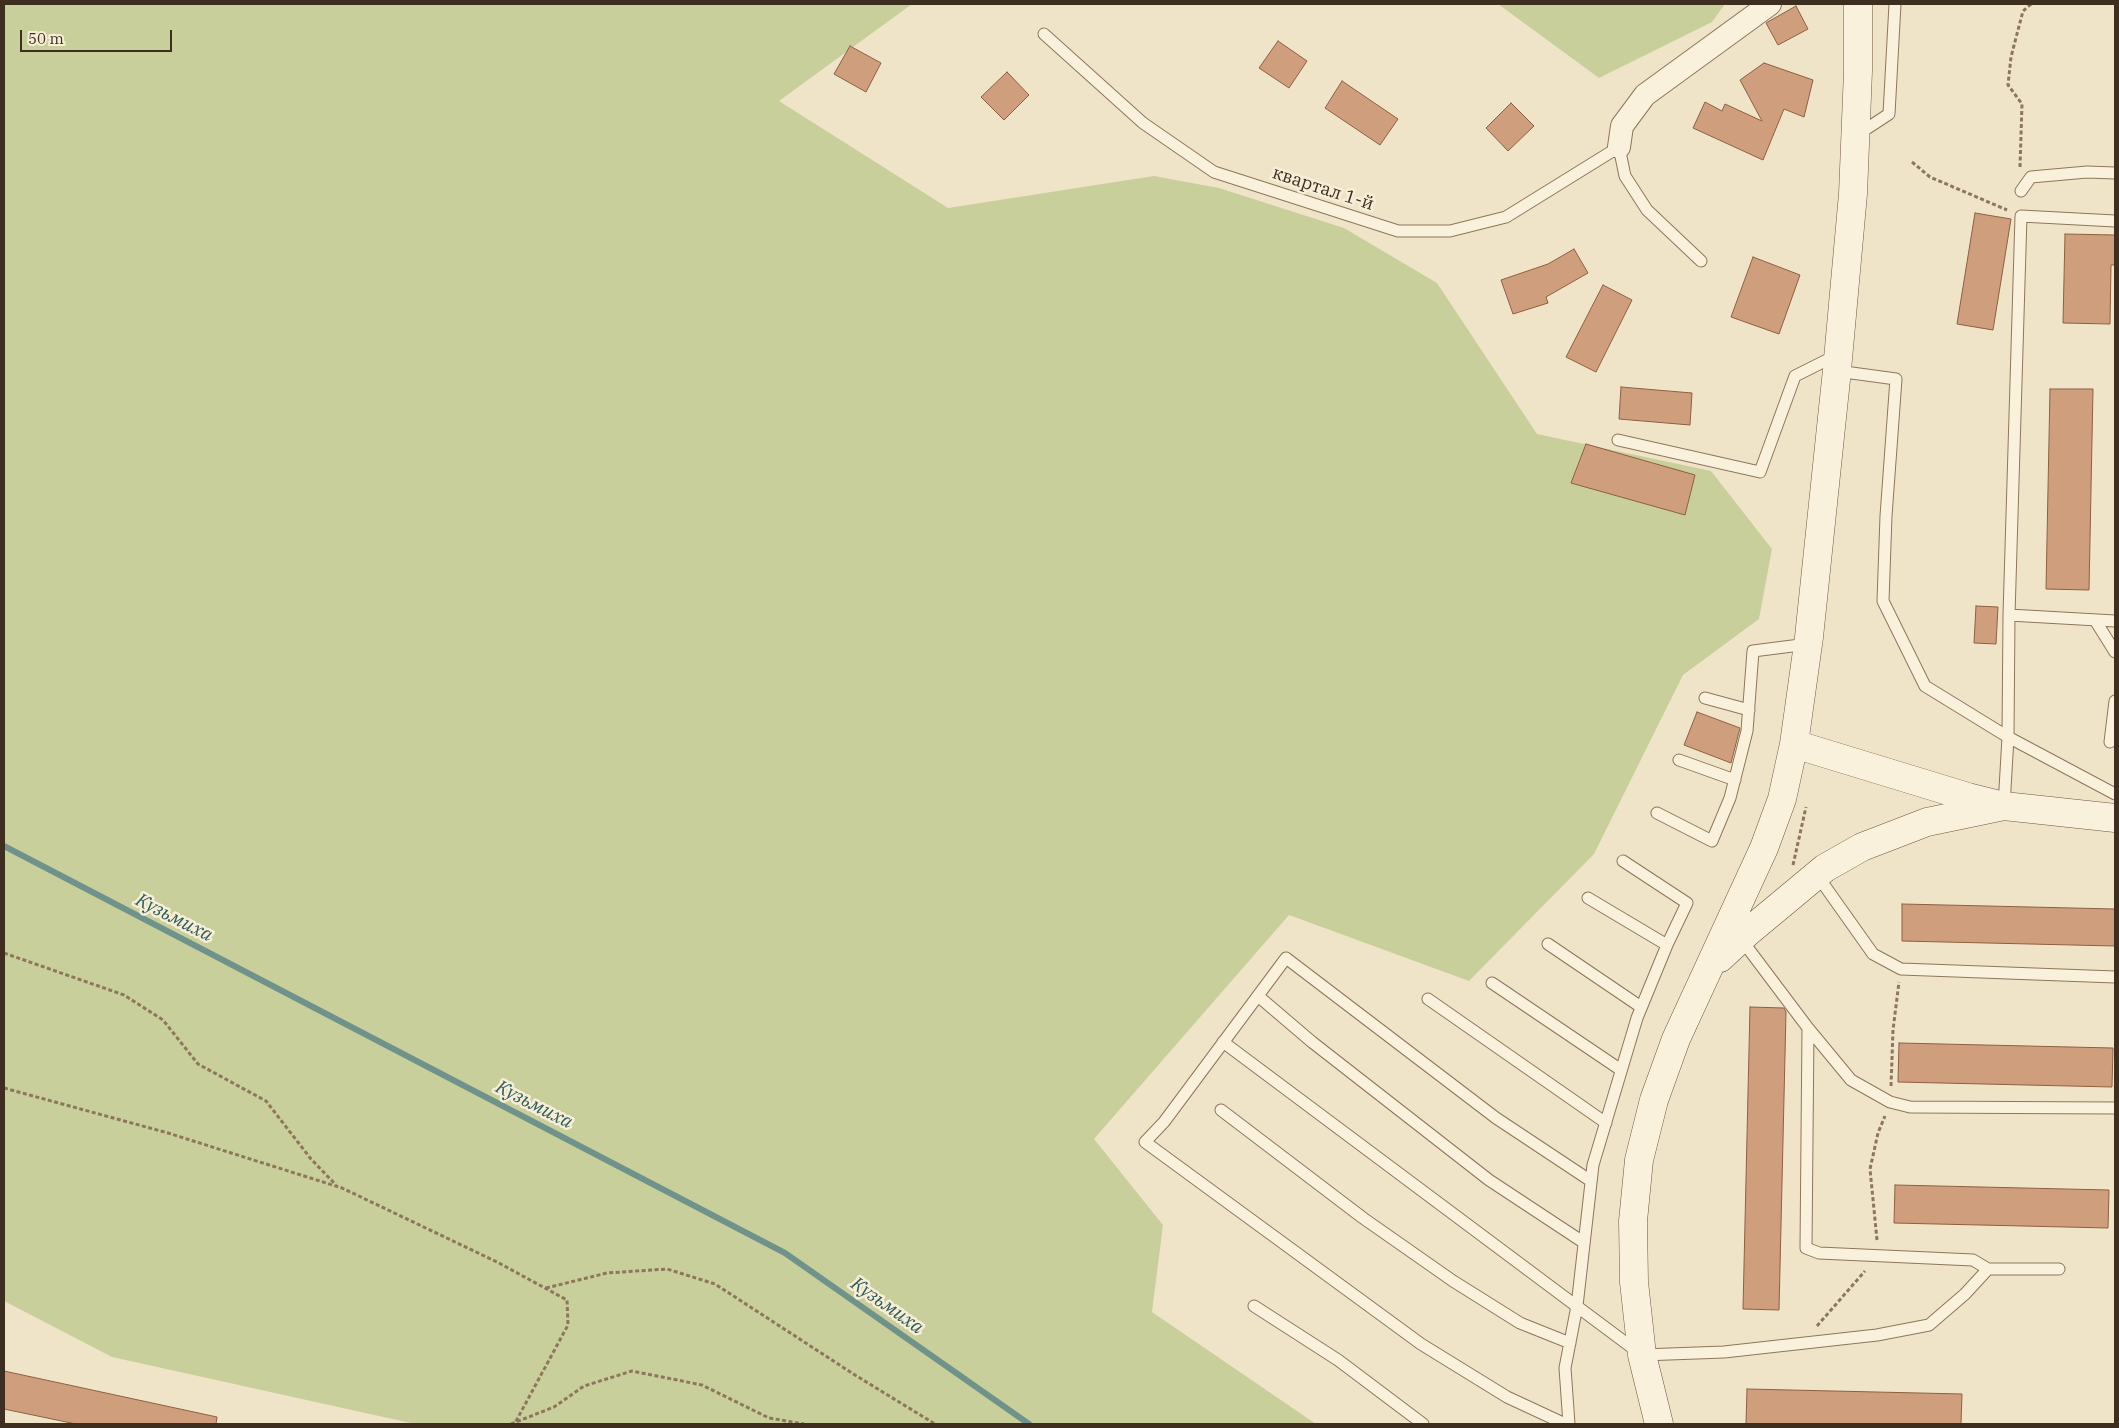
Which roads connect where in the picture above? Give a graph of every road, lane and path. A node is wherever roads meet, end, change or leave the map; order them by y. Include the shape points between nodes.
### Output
1 (1770, 4) edge
2 (1858, 4) edge
3 (1894, 4) edge
4 (2031, 4) edge
5 (1044, 34) dead end
6 (1855, 136) junction
7 (1619, 146) junction
8 (1912, 162) dead end
9 (2115, 173) edge
10 (2021, 191) joint
11 (2021, 216) junction
12 (2115, 221) edge
13 (1701, 261) dead end
14 (1838, 362) junction
15 (1618, 440) dead end
16 (2009, 615) junction
17 (2095, 620) junction
18 (2115, 621) edge
19 (1808, 644) junction
20 (2115, 652) edge
21 (1705, 698) dead end
22 (2115, 702) edge
23 (1749, 710) junction
24 (2008, 737) junction
25 (2110, 742) dead end
26 (1794, 744) junction
27 (1679, 760) dead end
28 (1735, 780) junction
29 (2115, 794) edge
30 (2004, 806) junction
31 (1657, 813) dead end
32 (2115, 818) edge
33 (1623, 861) dead end
34 (1816, 874) junction
35 (1588, 898) dead end
36 (1741, 939) junction
37 (1548, 944) dead end
38 (1667, 945) junction
39 (4, 953) edge
40 (1708, 970) junction
41 (2115, 977) edge
42 (1492, 983) dead end
43 (1898, 989) dead end
44 (1258, 996) junction
45 (1428, 999) dead end
46 (1641, 1007) junction
47 (1808, 1028) junction
48 (1222, 1042) junction
49 (1621, 1070) junction
50 (4, 1088) edge
51 (1890, 1102) junction
52 (2115, 1108) edge
53 (1220, 1110) dead end
54 (1606, 1123) junction
55 (1591, 1181) junction
56 (337, 1186) junction
57 (1583, 1242) junction
58 (1879, 1256) junction
59 (1988, 1269) junction
60 (2059, 1269) dead end
61 (545, 1288) junction
62 (1254, 1306) dead end
63 (1577, 1306) junction
64 (1570, 1343) junction
65 (1801, 1344) junction
66 (1642, 1356) junction
67 (513, 1424) edge
68 (804, 1424) edge
69 (935, 1424) edge
70 (1423, 1424) edge
71 (1564, 1424) edge
72 (1569, 1424) edge
73 (1659, 1424) edge

1 - 7 street via 1645,95 1622,126
2 - 6 main road
3 - 6 lane via 1889,114
4 - 10 path via 2024,11 2011,56 2008,85 2022,104
5 - 7 lane, квартал 1-й via 1143,123 1214,172 1398,231 1450,231 1506,217
6 - 14 main road
7 - 13 lane via 1625,176 1647,210
8 - 11 path via 1930,177
9 - 10 lane via 2087,172 2031,178
11 - 12 lane
11 - 16 lane
14 - 15 lane via 1795,376 1760,472
14 - 19 main road
14 - 24 lane via 1896,379 1883,601 1925,686
16 - 17 lane
16 - 24 lane
17 - 18 lane
17 - 20 lane
19 - 23 lane via 1754,651
19 - 26 main road
21 - 23 lane
22 - 25 lane
23 - 28 lane
24 - 29 lane
24 - 30 lane
26 - 30 main road via 1968,798
26 - 40 main road via 1782,799 1764,848
27 - 28 lane
28 - 31 lane via 1712,841
30 - 32 main road
30 - 34 main road via 1927,822 1862,847
33 - 38 lane via 1688,903
34 - 36 main road
34 - 41 lane via 1873,954 1900,969
35 - 38 lane
36 - 40 main road
36 - 47 lane
37 - 46 lane
38 - 46 lane
39 - 56 path via 124,995 163,1020 198,1064 266,1101 311,1159
40 - 66 main road via 1676,1039 1654,1100 1639,1160 1633,1221 1634,1282
42 - 49 lane
43 - 51 path
44 - 48 lane
44 - 55 lane via 1286,958 1496,1118
44 - 57 lane via 1481,1174
45 - 54 lane
46 - 49 lane
47 - 51 lane via 1851,1080
47 - 58 lane via 1806,1248 1819,1253
48 - 63 lane
48 - 71 lane via 1164,1122 1145,1142 1421,1344 1507,1396
49 - 54 lane
50 - 56 path via 168,1133
51 - 52 lane via 1910,1107
51 - 58 path via 1878,1133 1870,1169
53 - 64 lane via 1453,1281 1520,1323
54 - 55 lane
55 - 57 lane
56 - 61 path
57 - 63 lane
58 - 59 lane via 1973,1260
58 - 65 path
59 - 60 lane
59 - 65 lane via 1929,1325
61 - 67 path via 567,1300 568,1325
61 - 69 path via 608,1273 667,1269 715,1284
62 - 70 lane via 1338,1360
63 - 64 lane
63 - 66 lane
64 - 72 lane via 1565,1368
65 - 66 lane
66 - 73 main road
67 - 68 path via 554,1407 584,1386 632,1371 702,1385 770,1418

